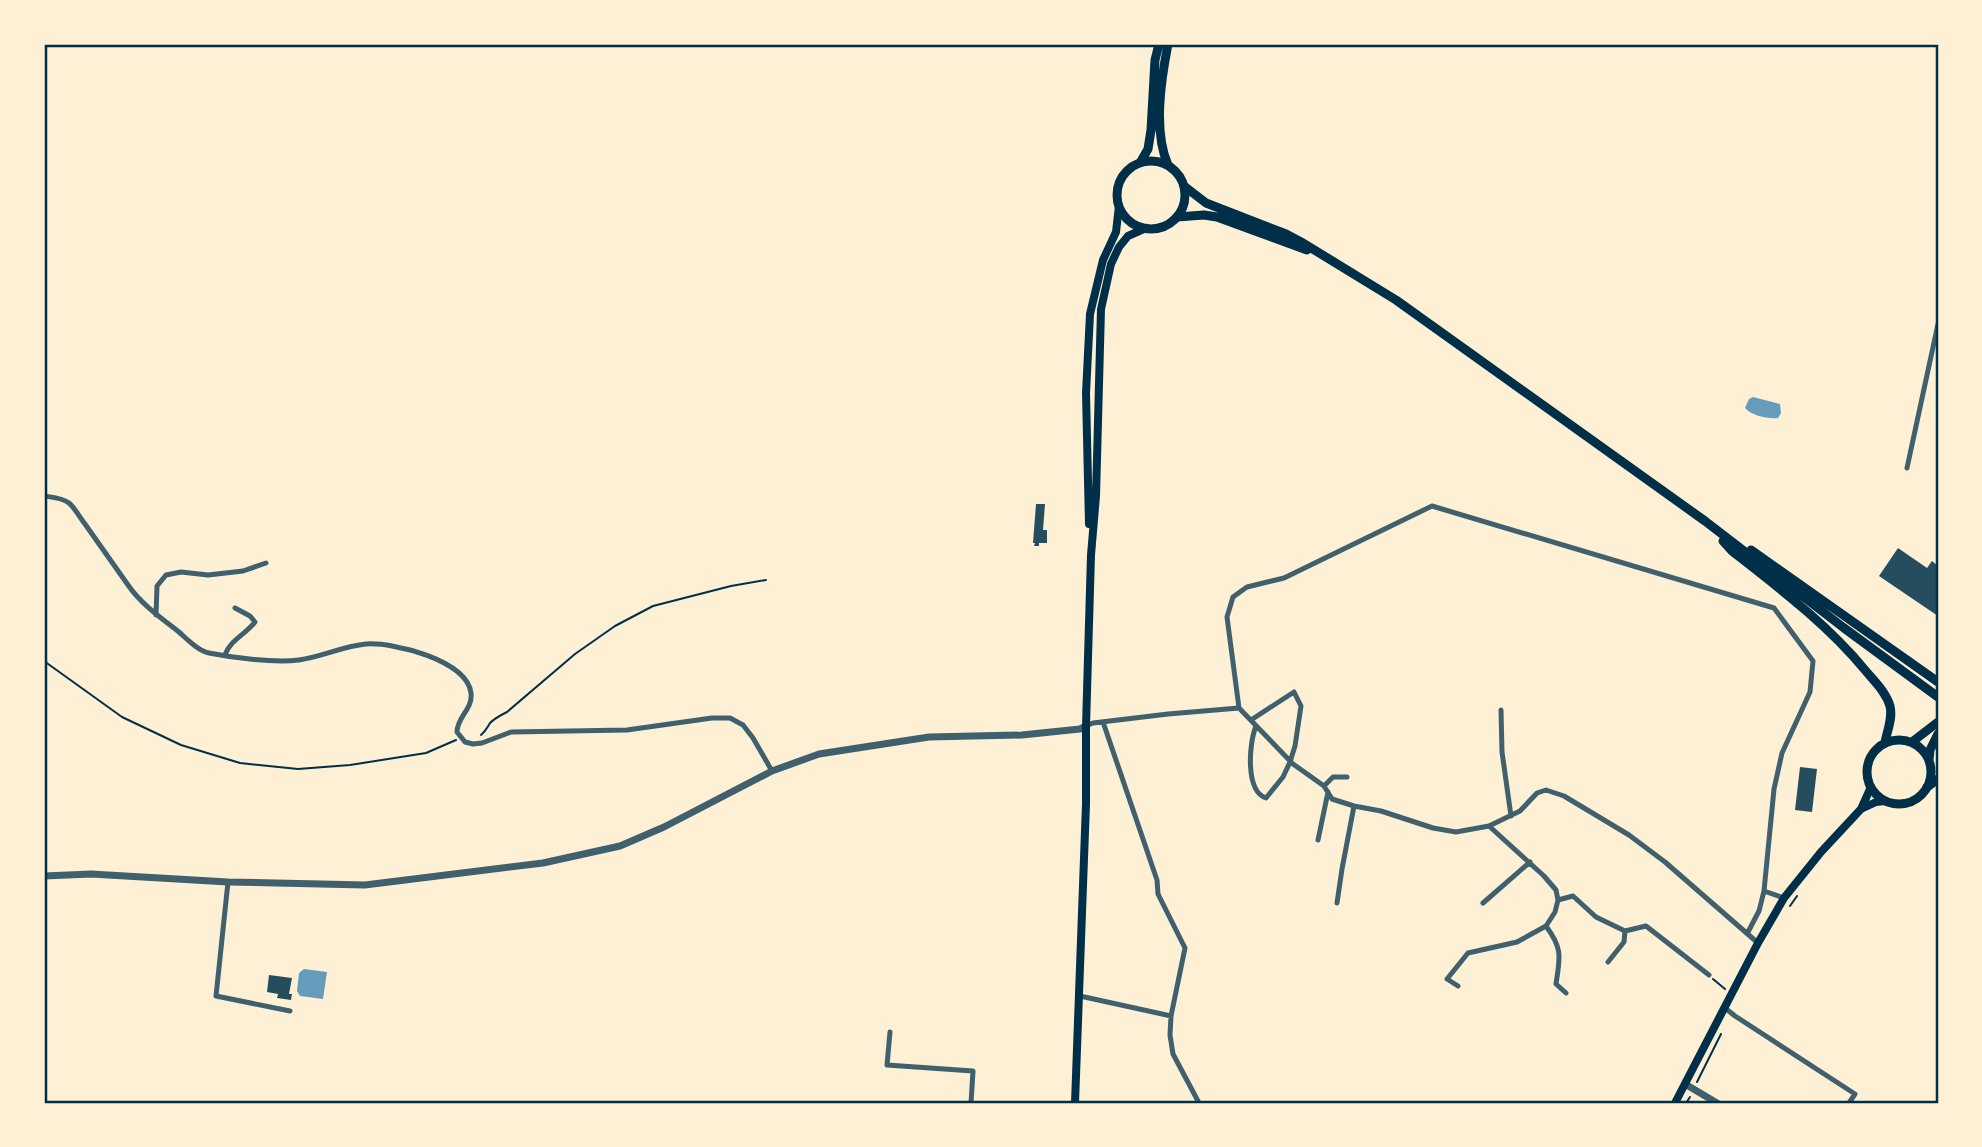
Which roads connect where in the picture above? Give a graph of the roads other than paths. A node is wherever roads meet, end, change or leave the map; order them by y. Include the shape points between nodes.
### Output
1 (1159, 44) edge
2 (1168, 44) edge
3 (1140, 163) junction
4 (1168, 165) junction
5 (1184, 186) junction
6 (1119, 206) junction
7 (1177, 217) junction
8 (1146, 228) junction
9 (1315, 252) junction
10 (1938, 324) edge
11 (1907, 468) dead end
12 (44, 496) edge
13 (1705, 521) junction
14 (1091, 555) junction
15 (266, 563) dead end
16 (235, 608) dead end
17 (156, 615) junction
18 (225, 655) junction
19 (1938, 682) edge
20 (1938, 697) edge
21 (1239, 708) junction
22 (1501, 710) dead end
23 (1251, 720) junction
24 (1103, 722) junction
25 (1938, 722) edge
26 (1086, 726) junction
27 (1256, 726) junction
28 (1938, 734) edge
29 (1913, 742) junction
30 (1885, 743) junction
31 (1929, 760) junction
32 (1290, 762) junction
33 (772, 771) junction
34 (1347, 777) dead end
35 (1938, 779) edge
36 (1871, 787) junction
37 (1927, 788) junction
38 (1326, 789) junction
39 (1886, 801) junction
40 (1354, 806) junction
41 (1861, 809) junction
42 (1511, 816) junction
43 (1489, 826) junction
44 (1318, 840) dead end
45 (1530, 863) junction
46 (44, 876) edge
47 (228, 882) junction
48 (1765, 891) junction
49 (1784, 898) junction
50 (1558, 900) junction
51 (1337, 903) dead end
52 (1483, 903) dead end
53 (1546, 926) junction
54 (1625, 931) junction
55 (1748, 932) junction
56 (1758, 943) junction
57 (1608, 962) dead end
58 (1709, 975) road end
59 (1458, 986) dead end
60 (1566, 993) dead end
61 (1080, 996) junction
62 (1728, 1010) junction
63 (290, 1011) dead end
64 (1171, 1016) junction
65 (890, 1032) dead end
66 (1685, 1084) junction
67 (971, 1103) edge
68 (1075, 1103) edge
69 (1199, 1103) edge
70 (1675, 1103) edge
71 (1717, 1103) edge
72 (1849, 1103) edge

1 - 3 main road via 1148,149
2 - 4 main road via 1160,134
3 - 4 main road
3 - 6 main road via 1123,176
4 - 5 main road
5 - 7 main road
5 - 9 main road via 1206,204 1286,234
6 - 8 main road via 1130,221
6 - 14 main road via 1090,314 1086,393
7 - 8 main road via 1158,228
7 - 9 main road via 1217,217
8 - 14 main road via 1128,236 1119,247 1105,284
9 - 13 main road via 1405,306
10 - 11 street
12 - 17 street via 68,502 130,589
13 - 19 main road
13 - 20 main road
13 - 30 main road via 1732,551 1804,607 1878,685 1892,715
14 - 26 main road
15 - 17 street via 243,571 166,575 157,586
16 - 18 street via 255,622
17 - 18 street via 205,653
18 - 33 street via 300,660 369,644 400,648 423,654 463,676 471,692 457,732 473,744 511,733 627,730 730,719 743,725
21 - 23 street
21 - 24 street
21 - 48 street via 1227,617 1233,597 1247,587 1284,578 1432,506 1774,608 1813,661 1810,692 1782,753 1774,789
22 - 42 street
23 - 27 street
23 - 32 street via 1294,692 1301,706
24 - 26 street
24 - 64 street via 1158,894 1185,948
25 - 29 main road
26 - 33 street via 1022,735 915,739 819,754
26 - 61 main road
27 - 32 street
27 - 32 street via 1252,773 1253,785 1262,798 1270,794
28 - 31 main road
29 - 30 main road
29 - 31 main road
30 - 36 main road via 1867,767
31 - 37 main road
32 - 38 street
33 - 47 street via 620,846 543,863 365,885
34 - 38 street via 1333,776
35 - 37 main road
36 - 39 main road
36 - 41 main road
37 - 39 main road via 1904,804
38 - 40 street via 1332,799
38 - 44 street
39 - 41 main road
40 - 43 street via 1456,832
40 - 51 street
41 - 49 main road
42 - 43 street
42 - 55 street via 1537,793 1546,790 1564,796 1629,835
43 - 45 street
45 - 50 street via 1556,890
45 - 52 street
46 - 47 street via 91,874
47 - 63 street via 216,996
48 - 49 street
48 - 55 street
49 - 56 main road
50 - 53 street
50 - 54 street via 1573,896 1596,917
53 - 59 street via 1517,942 1468,953 1447,979
53 - 60 street via 1560,954 1556,984
54 - 57 street via 1624,942
54 - 58 street via 1646,926
55 - 56 street
56 - 62 main road
61 - 64 street
61 - 68 main road
62 - 66 main road
62 - 72 street via 1855,1094
64 - 69 street via 1173,1054
65 - 67 street via 887,1065 973,1071
66 - 70 main road
66 - 71 street

